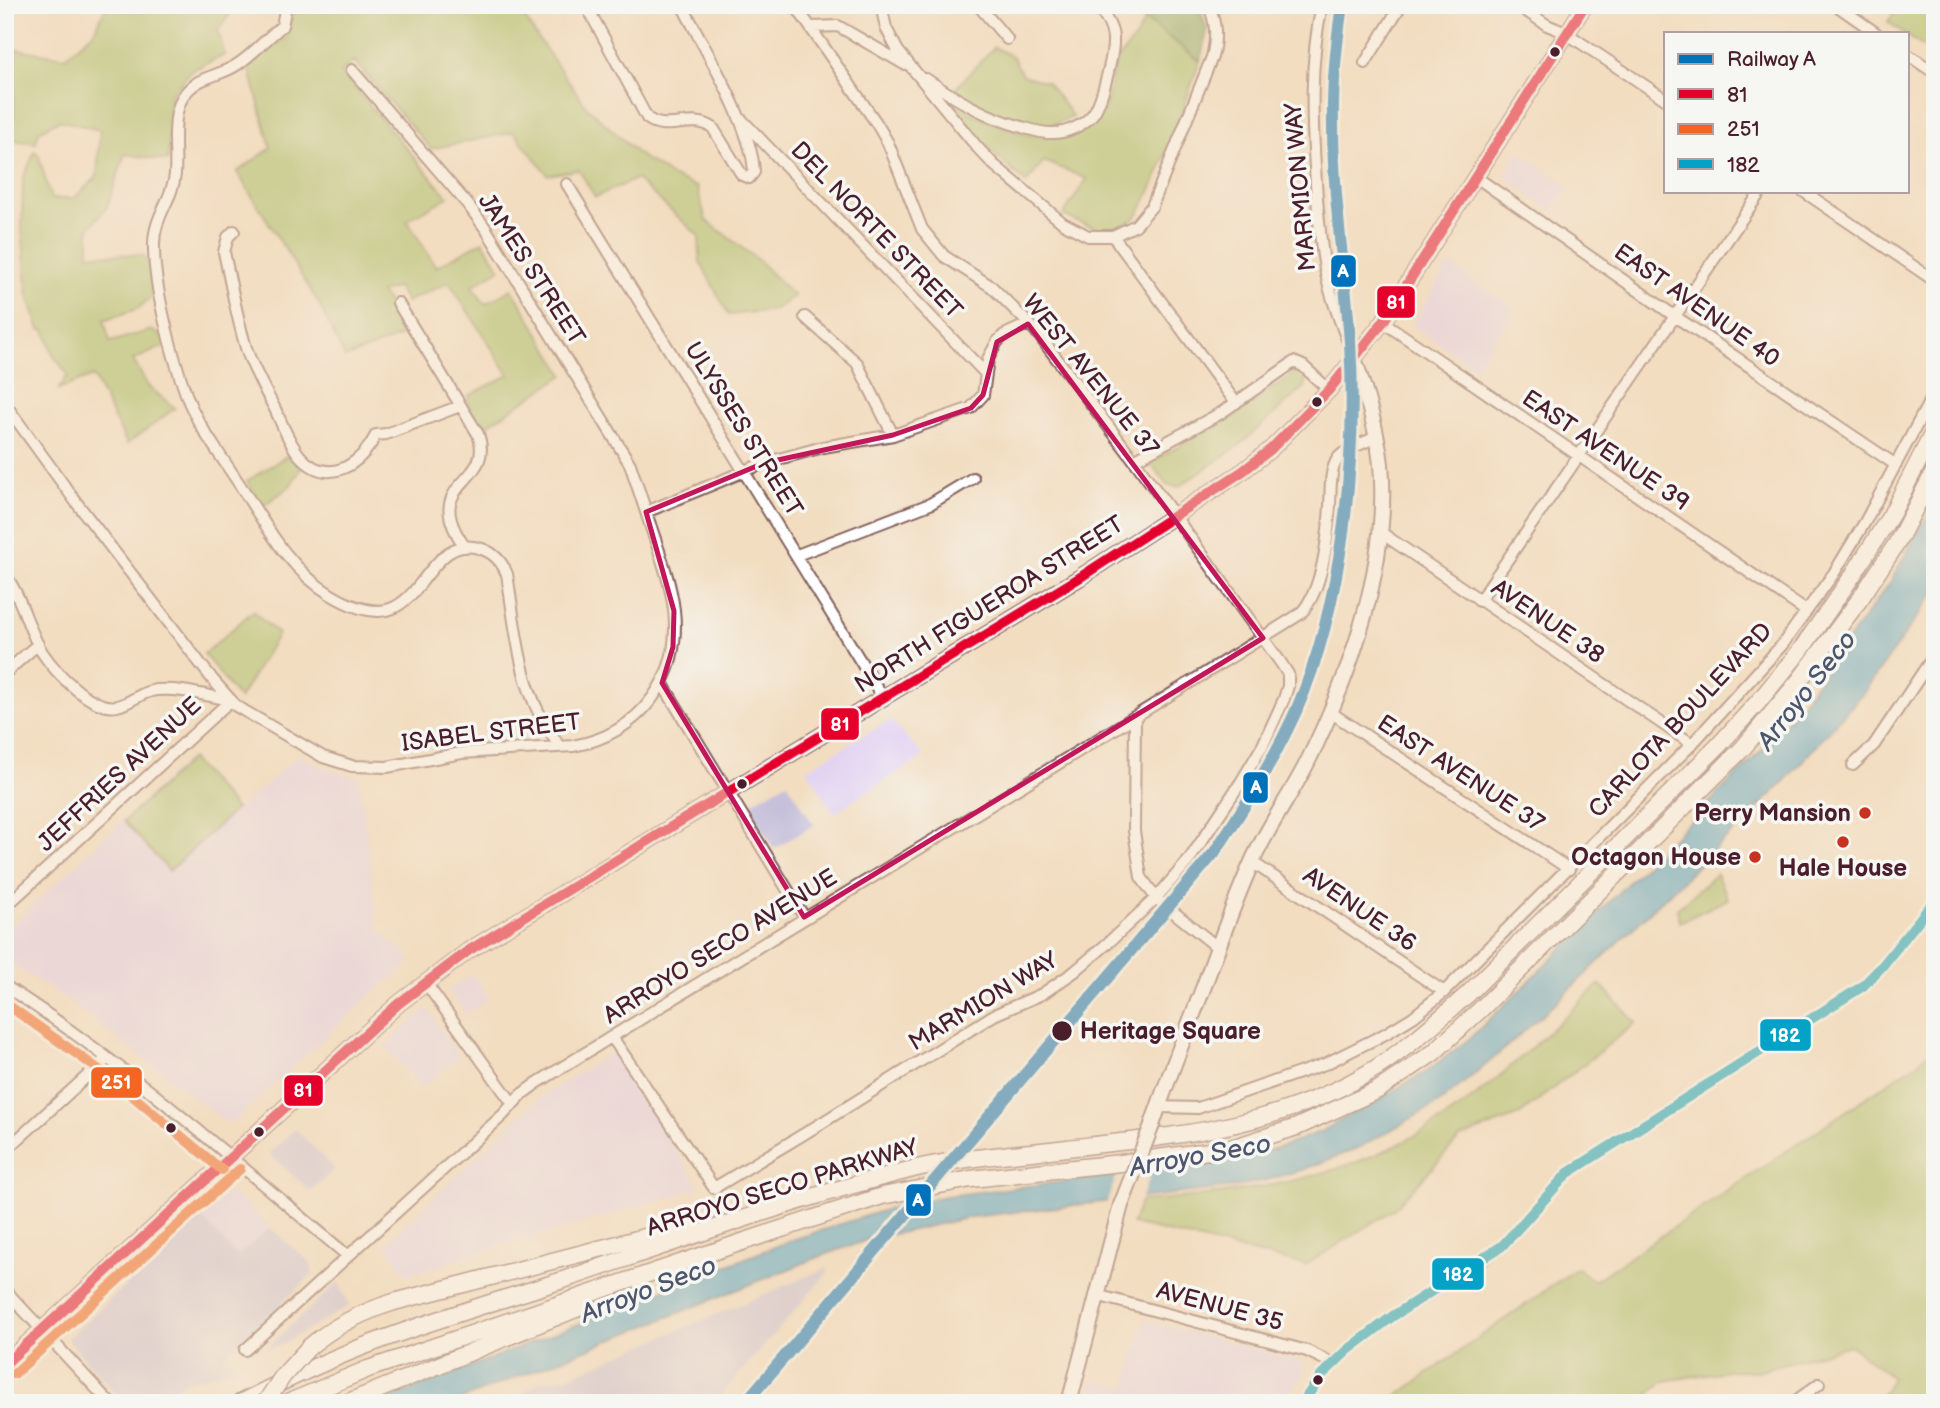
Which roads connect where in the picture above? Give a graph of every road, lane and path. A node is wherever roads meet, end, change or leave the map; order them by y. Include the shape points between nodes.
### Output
1 (286, 5) edge
2 (586, 5) edge
3 (682, 5) edge
4 (795, 5) edge
5 (881, 5) edge
6 (978, 5) edge
7 (1095, 5) edge
8 (1209, 5) edge
9 (1322, 5) edge
10 (1401, 5) edge
11 (1517, 5) edge
12 (1586, 5) edge
13 (1836, 5) edge
14 (813, 27) junction
15 (1870, 31) edge
16 (1566, 33) junction
17 (1007, 39) dead end
18 (1909, 55) edge
19 (1365, 63) dead end
20 (912, 68) junction
21 (352, 70) dead end
22 (1935, 73) edge
23 (1664, 98) edge
24 (737, 115) junction
25 (1476, 177) junction
26 (567, 184) dead end
27 (1759, 192) edge
28 (1803, 192) edge
29 (234, 231) dead end
30 (1112, 236) junction
31 (1935, 282) edge
32 (398, 303) dead end
33 (805, 317) dead end
34 (1676, 317) junction
35 (1383, 322) junction
36 (1028, 324) junction
37 (1355, 361) junction
38 (986, 374) junction
39 (1329, 390) junction
40 (1935, 391) edge
41 (1236, 403) junction
42 (5, 404) edge
43 (460, 406) junction
44 (18, 422) junction
45 (5, 426) edge
46 (1935, 429) edge
47 (893, 435) junction
48 (1376, 437) junction
49 (1579, 457) junction
50 (1134, 460) junction
51 (1896, 465) junction
52 (745, 470) junction
53 (1935, 470) edge
54 (973, 478) dead end
55 (646, 512) junction
56 (1174, 515) junction
57 (1380, 532) junction
58 (465, 547) junction
59 (797, 555) junction
60 (5, 575) edge
61 (1479, 601) junction
62 (1806, 611) junction
63 (1263, 638) junction
64 (38, 644) junction
65 (1935, 654) edge
66 (5, 673) edge
67 (662, 683) junction
68 (882, 696) junction
69 (231, 700) junction
70 (1330, 712) junction
71 (1135, 718) junction
72 (1692, 744) junction
73 (560, 747) junction
74 (1853, 765) dead end
75 (729, 791) junction
76 (1252, 862) junction
77 (1569, 869) junction
78 (1156, 898) junction
79 (1935, 900) edge
80 (5, 907) edge
81 (804, 918) junction
82 (1217, 947) junction
83 (425, 982) junction
84 (5, 986) edge
85 (1444, 992) junction
86 (611, 1037) junction
87 (107, 1058) junction
88 (513, 1104) junction
89 (1158, 1107) junction
90 (5, 1151) edge
91 (231, 1159) junction
92 (714, 1229) junction
93 (745, 1241) junction
94 (348, 1256) junction
95 (5, 1290) edge
96 (1096, 1296) junction
97 (42, 1330) junction
98 (245, 1350) dead end
99 (1332, 1363) junction
100 (5, 1364) edge
101 (1819, 1384) dead end
102 (110, 1403) edge
103 (240, 1403) edge
104 (265, 1403) edge
105 (287, 1403) edge
106 (346, 1403) edge
107 (1069, 1403) edge
108 (1302, 1403) edge
109 (1793, 1403) edge

1 - 58 street via 282,26 237,65 200,80 183,97 179,109 173,185 156,223 154,245 160,296 186,394 283,549 330,594 366,609 395,607 442,557
2 - 24 street via 647,118 664,125 707,123 742,175 749,178 753,162
3 - 24 street
4 - 14 street, WEST AVENUE 37
5 - 20 street via 891,41
6 - 17 street
7 - 20 street via 1111,27 1112,49 1097,109 1068,131 1045,133 989,117
8 - 30 street via 1217,38 1212,57 1152,206 1136,225
9 - 37 street, MARMION WAY via 1313,86 1321,240 1326,275
10 - 19 street
11 - 16 street
12 - 16 main road, NORTH FIGUEROA STREET
13 - 15 street
14 - 20 street via 838,26
14 - 36 street, WEST AVENUE 37 via 888,144 922,229 944,256 992,287
16 - 23 street
16 - 25 main road, NORTH FIGUEROA STREET
18 - 22 street
20 - 30 street via 977,147 1045,208 1077,232
21 - 55 street, JAMES STREET via 485,229 630,464
24 - 38 street, DEL NORTE STREET
25 - 34 street, EAST AVENUE 40
25 - 35 main road, NORTH FIGUEROA STREET
26 - 52 street, ULYSSES STREET
27 - 34 street
28 - 31 street
29 - 43 street via 224,252 247,351 295,449 307,462 322,470 342,469 359,460 376,435
30 - 41 street
32 - 43 street
33 - 47 street via 857,363
34 - 49 street
34 - 51 street, EAST AVENUE 40
35 - 37 main road, NORTH FIGUEROA STREET
35 - 49 street, EAST AVENUE 39
36 - 38 street via 997,342
36 - 50 street, WEST AVENUE 37
37 - 39 main road, NORTH FIGUEROA STREET
37 - 48 main road
38 - 47 street via 983,395 971,408
39 - 41 street via 1294,362
39 - 56 main road, NORTH FIGUEROA STREET via 1271,449
40 - 51 street, CARLOTA BOULEVARD
41 - 50 street
42 - 44 street, ISABEL STREET
43 - 58 street via 482,445 481,457 457,489 448,512
44 - 45 street
44 - 69 street, ISABEL STREET
46 - 92 highway, ARROYO SECO PARKWAY via 1891,515 1853,575 1759,701 1468,994 1375,1068 1290,1109 1228,1128 919,1168
47 - 52 street via 793,454
48 - 57 main road via 1382,476
48 - 63 street via 1347,451 1334,468 1319,579 1307,607
49 - 61 street
49 - 62 street, EAST AVENUE 39
50 - 56 street, WEST AVENUE 37
51 - 62 street, CARLOTA BOULEVARD via 1834,573
52 - 55 street
52 - 59 street, ULYSSES STREET
53 - 93 highway, ARROYO SECO PARKWAY via 1860,599 1743,748 1481,1009 1433,1053 1378,1090 1297,1127 1231,1148 971,1179 883,1196
54 - 59 street via 930,504
55 - 67 street, ISABEL STREET via 674,611 673,647
56 - 63 street, WEST AVENUE 37
56 - 68 main road, NORTH FIGUEROA STREET
57 - 61 street, AVENUE 38
57 - 70 main road via 1365,609
58 - 73 street via 486,550 503,565 530,697
59 - 68 street, ULYSSES STREET
60 - 64 street
61 - 72 street, AVENUE 38
62 - 72 street, CARLOTA BOULEVARD via 1782,645
63 - 71 street, ARROYO SECO AVENUE
63 - 78 street, MARMION WAY via 1287,674 1284,699 1227,804
64 - 66 street
64 - 69 street via 71,684 99,704 116,706 155,690
65 - 74 street via 1874,745
67 - 73 street, ISABEL STREET via 643,710 619,730 589,743
67 - 75 street
68 - 75 main road, NORTH FIGUEROA STREET
69 - 73 street, ISABEL STREET via 323,757 352,766
69 - 80 street, JEFFRIES AVENUE
70 - 76 main road
70 - 77 street, EAST AVENUE 37
71 - 78 street via 1137,858 1140,877
71 - 81 street, ARROYO SECO AVENUE
72 - 77 street, CARLOTA BOULEVARD
75 - 81 street
75 - 83 main road, NORTH FIGUEROA STREET
76 - 82 main road
76 - 85 street, AVENUE 36
77 - 85 street, CARLOTA BOULEVARD
78 - 82 street
78 - 86 street, MARMION WAY via 1074,972 1042,994 994,1016 713,1188
79 - 99 street via 1863,986 1568,1173 1492,1255 1393,1315
81 - 86 street, ARROYO SECO AVENUE
82 - 89 main road
83 - 88 street
83 - 91 main road, NORTH FIGUEROA STREET
84 - 87 street
85 - 89 street, CARLOTA BOULEVARD via 1385,1034 1325,1064 1198,1108
86 - 88 street, ARROYO SECO AVENUE via 537,1083
87 - 90 street
87 - 91 street
88 - 94 street, ARROYO SECO AVENUE
89 - 96 main road, bridge via 1121,1205
91 - 94 street
91 - 97 main road, NORTH FIGUEROA STREET
92 - 103 highway, ARROYO SECO PARKWAY via 378,1341 298,1373
92 - 104 highway, bridge via 672,1230 367,1310 309,1347
93 - 105 highway, ARROYO SECO PARKWAY via 368,1369
93 - 106 highway
94 - 98 street, ARROYO SECO AVENUE
95 - 97 street
96 - 99 street, AVENUE 35 via 1307,1351
96 - 107 main road
97 - 100 main road, NORTH FIGUEROA STREET
97 - 102 street
99 - 108 street
101 - 109 street

